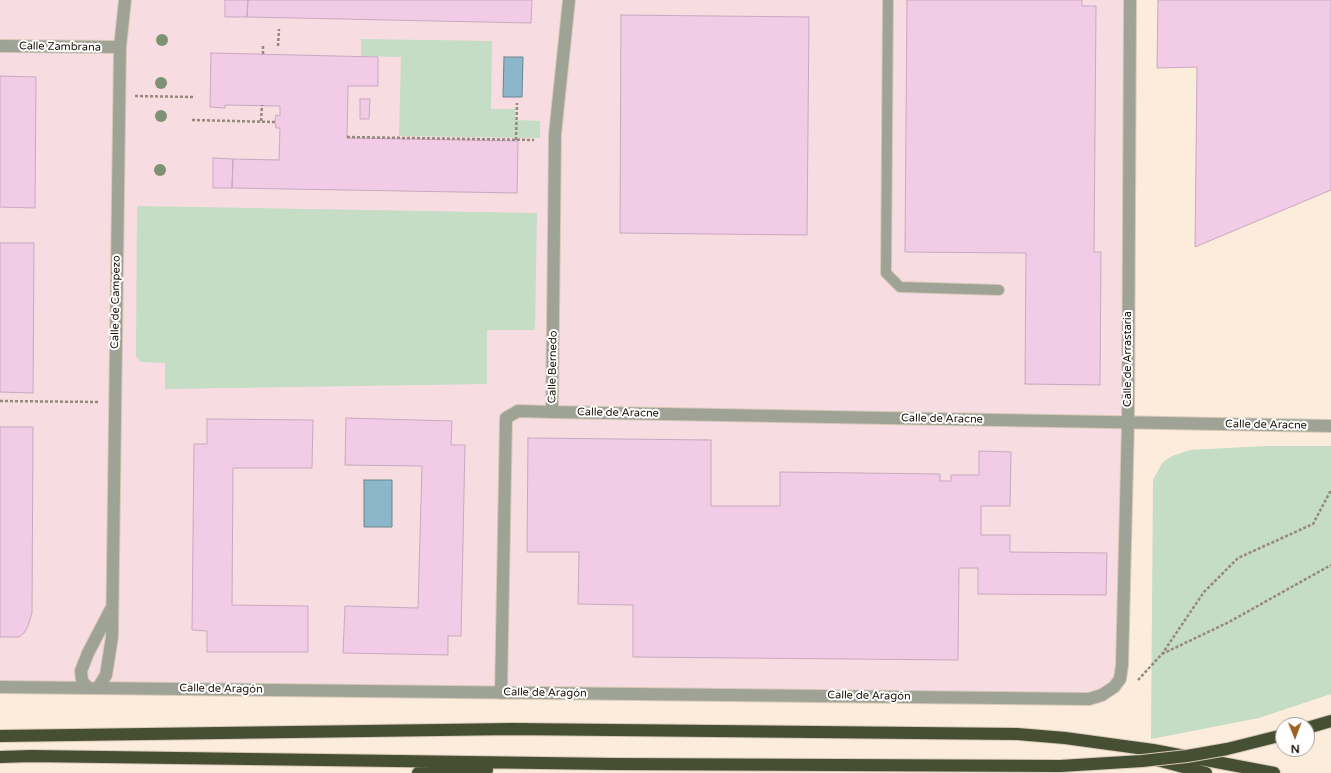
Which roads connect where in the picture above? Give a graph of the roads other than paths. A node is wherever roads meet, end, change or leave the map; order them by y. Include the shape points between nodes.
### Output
1 (125, 0) edge
2 (570, 0) edge
3 (888, 0) edge
4 (1130, 0) edge
5 (0, 46) edge
6 (120, 47) junction
7 (999, 290) dead end
8 (552, 412) junction
9 (1128, 422) junction
10 (1331, 426) edge
11 (113, 604) junction
12 (0, 687) edge
13 (93, 688) junction
14 (501, 693) junction
15 (1089, 699) joint
16 (1331, 721) edge
17 (1315, 726) edge
18 (0, 736) edge
19 (1275, 737) edge
20 (1099, 744) junction
21 (0, 758) edge
22 (614, 764) junction
23 (418, 773) edge
24 (1206, 773) edge
25 (1274, 773) edge

1 - 6 street, Calle de Campezo
2 - 8 street, Calle Bernedo via 555,134
3 - 7 lane via 886,273 900,287
4 - 9 street, Calle de Arrastaria
5 - 6 street, Calle Zambrana
6 - 11 street, Calle de Campezo
8 - 9 street, Calle de Aracne
8 - 14 street, Calle Bernedo via 518,411 506,418
9 - 10 street, Calle de Aracne
9 - 15 street, Calle de Arrastaria via 1120,679 1102,695
11 - 13 street, Calle de Campezo via 106,675
11 - 13 street, Calle de Campezo via 88,653 82,671 82,682
12 - 13 street, Calle de Aragón
13 - 14 street, Calle de Aragón
14 - 15 street, Calle de Aragón
16 - 17 highway
18 - 20 highway via 512,729 1017,734
19 - 22 highway, bridge via 1187,756 1060,766
20 - 24 highway
20 - 25 highway via 1153,750
21 - 22 highway via 31,756
22 - 23 highway

